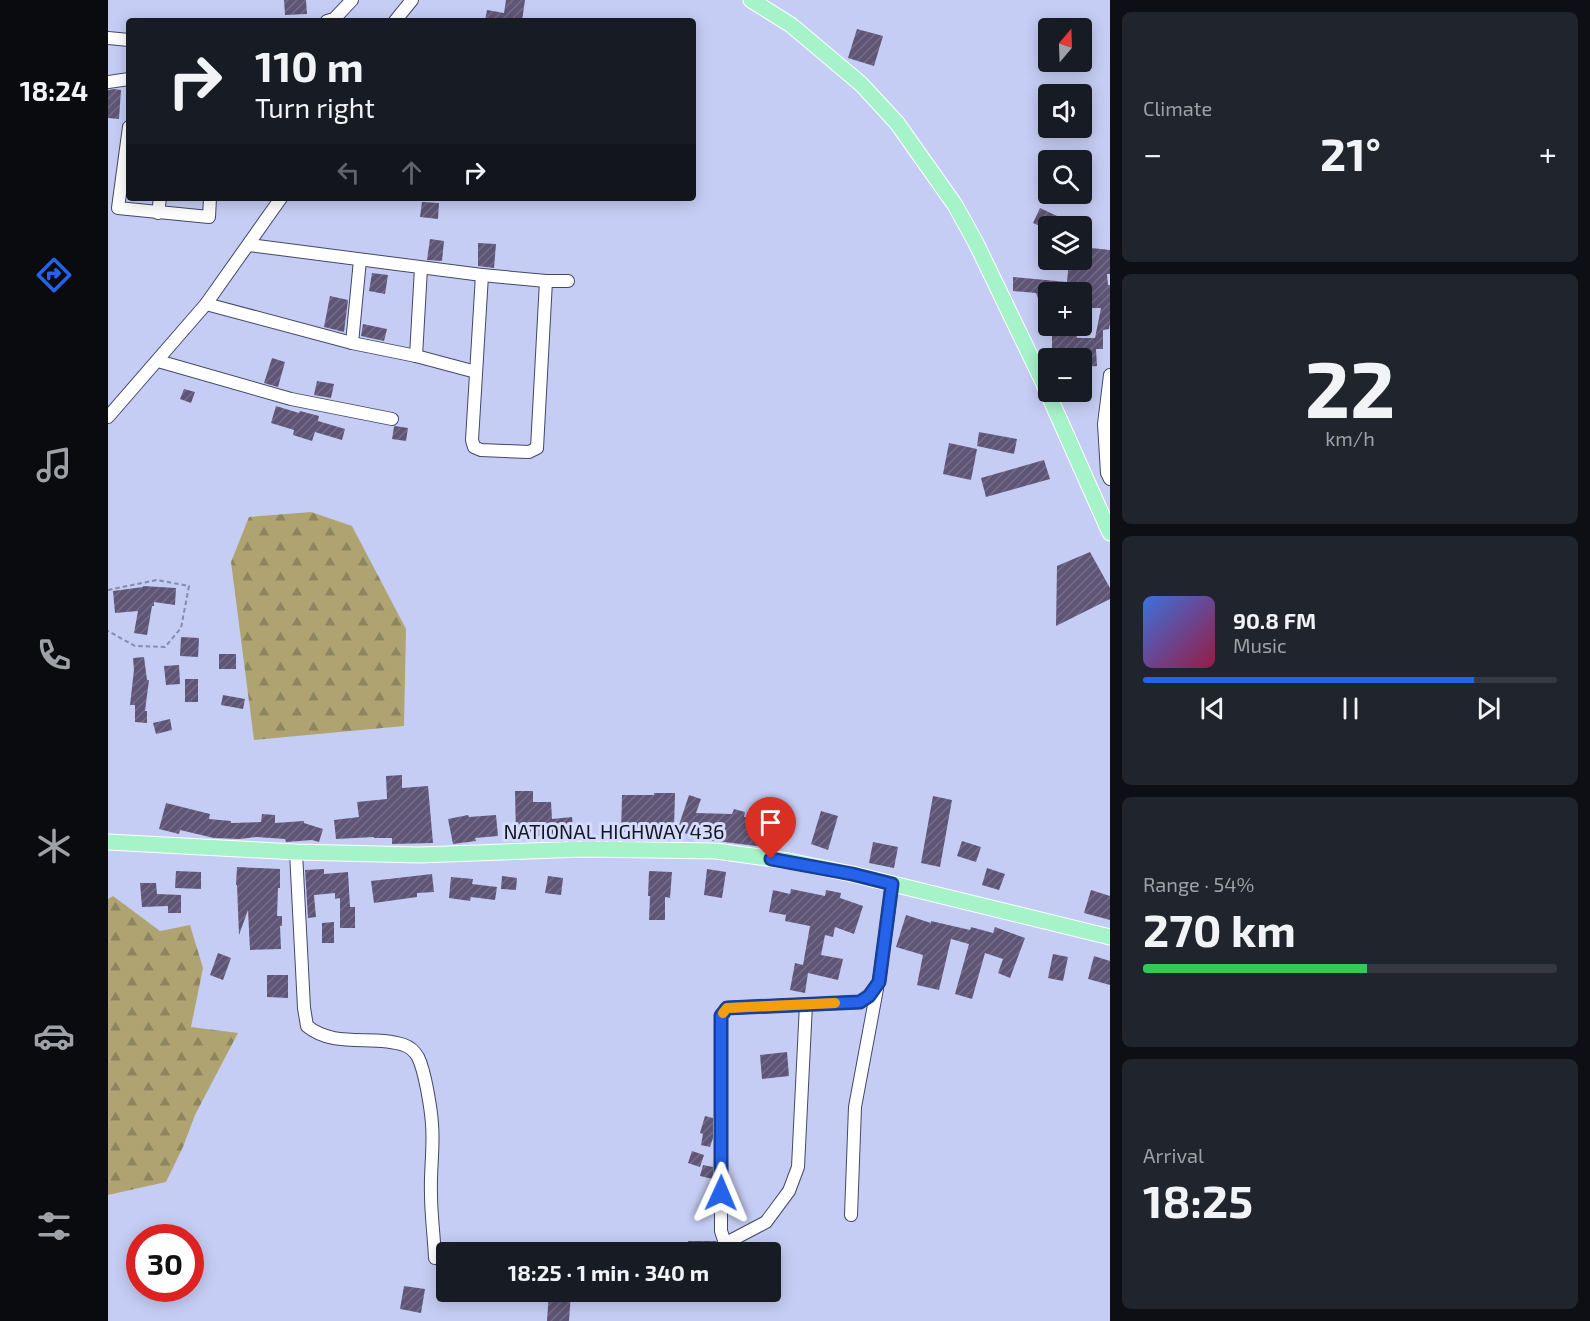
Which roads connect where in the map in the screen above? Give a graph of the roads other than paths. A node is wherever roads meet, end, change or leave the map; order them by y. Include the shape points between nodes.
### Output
1 (352, 0) edge
2 (412, 0) edge
3 (751, 0) edge
4 (334, 18) edge
5 (397, 18) edge
6 (108, 38) edge
7 (126, 40) edge
8 (126, 79) edge
9 (108, 82) edge
10 (126, 149) edge
11 (160, 201) edge
12 (210, 201) edge
13 (279, 201) edge
14 (158, 213) junction
15 (249, 245) junction
16 (360, 260) junction
17 (422, 268) junction
18 (482, 275) junction
19 (546, 281) junction
20 (568, 281) dead end
21 (206, 304) junction
22 (352, 343) junction
23 (416, 356) junction
24 (158, 361) junction
25 (476, 372) junction
26 (1110, 375) edge
27 (108, 417) edge
28 (392, 419) dead end
29 (1110, 479) edge
30 (1110, 533) edge
31 (108, 842) edge
32 (296, 852) junction
33 (892, 884) junction
34 (1110, 937) edge
35 (879, 982) junction
36 (806, 1005) junction
37 (851, 1215) dead end
38 (435, 1258) dead end

1 - 4 street
2 - 5 street
3 - 30 main road via 791,26 861,84 897,123 955,204 1042,380
6 - 7 street
8 - 9 street
10 - 14 street via 118,208
11 - 14 street
12 - 14 street via 209,218
13 - 15 street
15 - 16 street
15 - 21 street
16 - 17 street
16 - 22 street
17 - 18 street
17 - 23 street
18 - 19 street
18 - 25 street
19 - 20 street
19 - 25 street via 537,448 529,452 474,447
21 - 22 street
21 - 24 street
22 - 23 street
23 - 25 street
24 - 27 street
24 - 28 street via 291,399
26 - 29 street via 1104,424
31 - 32 main road, NATIONAL HIGHWAY 436
32 - 33 main road, NATIONAL HIGHWAY 436 via 419,855 584,849 716,851 789,861
32 - 38 street via 307,1026 331,1038 407,1046 417,1054 422,1068 432,1125 430,1184
33 - 34 main road, NATIONAL HIGHWAY 436
33 - 35 street
35 - 36 street via 860,1002
35 - 37 street via 855,1107
36 - 36 street via 727,1008 721,1016 724,1240 730,1241 766,1222 789,1191 798,1167

